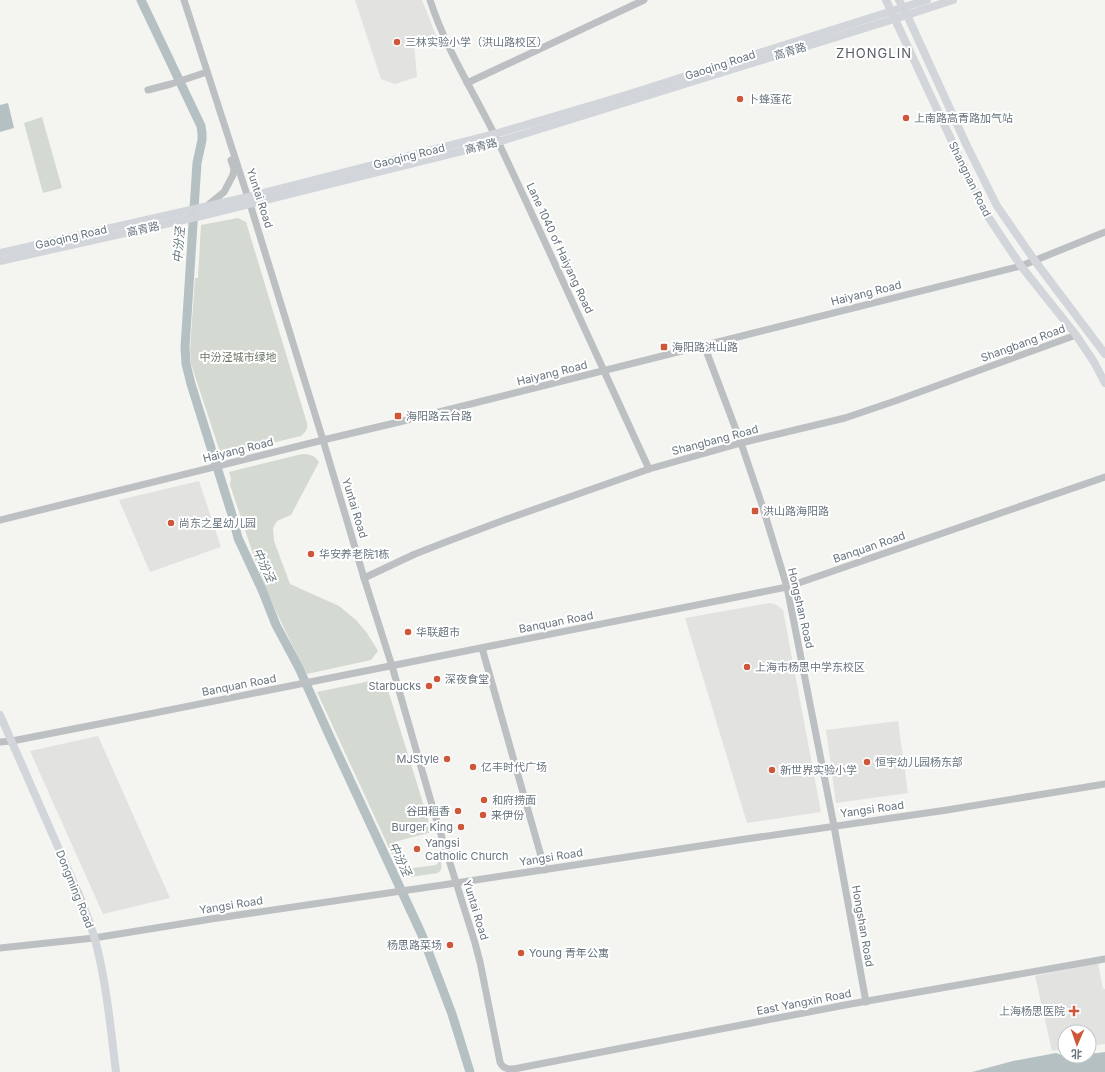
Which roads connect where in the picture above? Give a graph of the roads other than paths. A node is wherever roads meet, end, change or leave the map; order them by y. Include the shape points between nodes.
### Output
1 (184, 0) edge
2 (430, 0) edge
3 (644, 0) edge
4 (886, 0) edge
5 (927, 0) edge
6 (953, 0) edge
7 (901, 4) edge
8 (891, 11) junction
9 (907, 16) junction
10 (894, 19) junction
11 (207, 72) junction
12 (467, 83) junction
13 (148, 90) dead end
14 (496, 138) junction
15 (229, 140) junction
16 (249, 200) junction
17 (203, 210) junction
18 (182, 216) junction
19 (1105, 232) edge
20 (0, 253) edge
21 (0, 261) edge
22 (1035, 261) junction
23 (1021, 266) junction
24 (1076, 335) junction
25 (704, 345) junction
26 (1104, 352) edge
27 (604, 371) junction
28 (1105, 383) edge
29 (323, 440) junction
30 (741, 443) junction
31 (649, 469) junction
32 (1105, 477) edge
33 (0, 520) edge
34 (364, 578) junction
35 (787, 587) junction
36 (482, 648) junction
37 (392, 666) junction
38 (0, 715) edge
39 (12, 741) junction
40 (0, 742) edge
41 (1105, 784) edge
42 (834, 826) junction
43 (545, 870) junction
44 (456, 883) junction
45 (94, 938) junction
46 (0, 948) edge
47 (1105, 959) edge
48 (866, 1002) junction
49 (507, 1070) joint
50 (116, 1072) edge

1 - 11 street, Yuntai Road
2 - 12 street
3 - 12 street
4 - 8 main road, Shangnan Road
5 - 7 main road, Gaoqing Road
6 - 9 main road, 高青路
7 - 8 main road, Gaoqing Road
7 - 9 main road, Shangnan Road
8 - 10 main road, Shangnan Road
8 - 14 main road, Gaoqing Road
9 - 10 main road, 高青路
9 - 22 main road, Shangnan Road via 997,206
10 - 14 main road, 高青路
10 - 23 main road, Shangnan Road via 985,212
11 - 13 street
11 - 15 street, Yuntai Road
12 - 14 street
14 - 16 main road, Gaoqing Road
14 - 27 street, Lane 1040 of Haiyang Road
15 - 16 street, Yuntai Road
15 - 17 street via 228,149 234,169 233,175 224,192
16 - 17 main road, Gaoqing Road
16 - 29 street, Yuntai Road
17 - 18 main road, Gaoqing Road
18 - 20 main road, Gaoqing Road
18 - 21 main road, 高青路
19 - 22 street, Haiyang Road
22 - 23 street, Haiyang Road
22 - 26 main road, Shangnan Road
23 - 24 main road, Shangnan Road
23 - 25 street, Haiyang Road
24 - 28 main road, Shangnan Road
24 - 30 street, Shangbang Road via 845,418
25 - 27 street, Haiyang Road
25 - 30 street, Hongshan Road
27 - 29 street, Haiyang Road
27 - 31 street, Lane 1040 of Haiyang Road
29 - 33 street, Haiyang Road
29 - 34 street, Yuntai Road
30 - 31 street, Shangbang Road
30 - 35 street, Hongshan Road
31 - 34 street, Shangbang Road via 451,540
32 - 35 street, Banquan Road
34 - 37 street, Yuntai Road
35 - 36 street, Banquan Road
35 - 42 street, Hongshan Road
36 - 37 street, Banquan Road
36 - 43 street
37 - 39 street, Banquan Road
37 - 44 street, Yuntai Road
38 - 39 main road, Dongming Road
39 - 40 street, Banquan Road
39 - 45 main road, Dongming Road via 80,898
41 - 42 street, Yangsi Road
42 - 43 street, Yangsi Road
42 - 48 street, Hongshan Road
43 - 44 street, Yangsi Road
44 - 45 street, Yangsi Road
44 - 49 street, Yuntai Road via 480,962 500,1062
45 - 46 street, Yangsi Road
45 - 50 main road, Dongming Road via 108,1004
47 - 48 street, East Yangxin Road
48 - 49 street, East Yangxin Road

